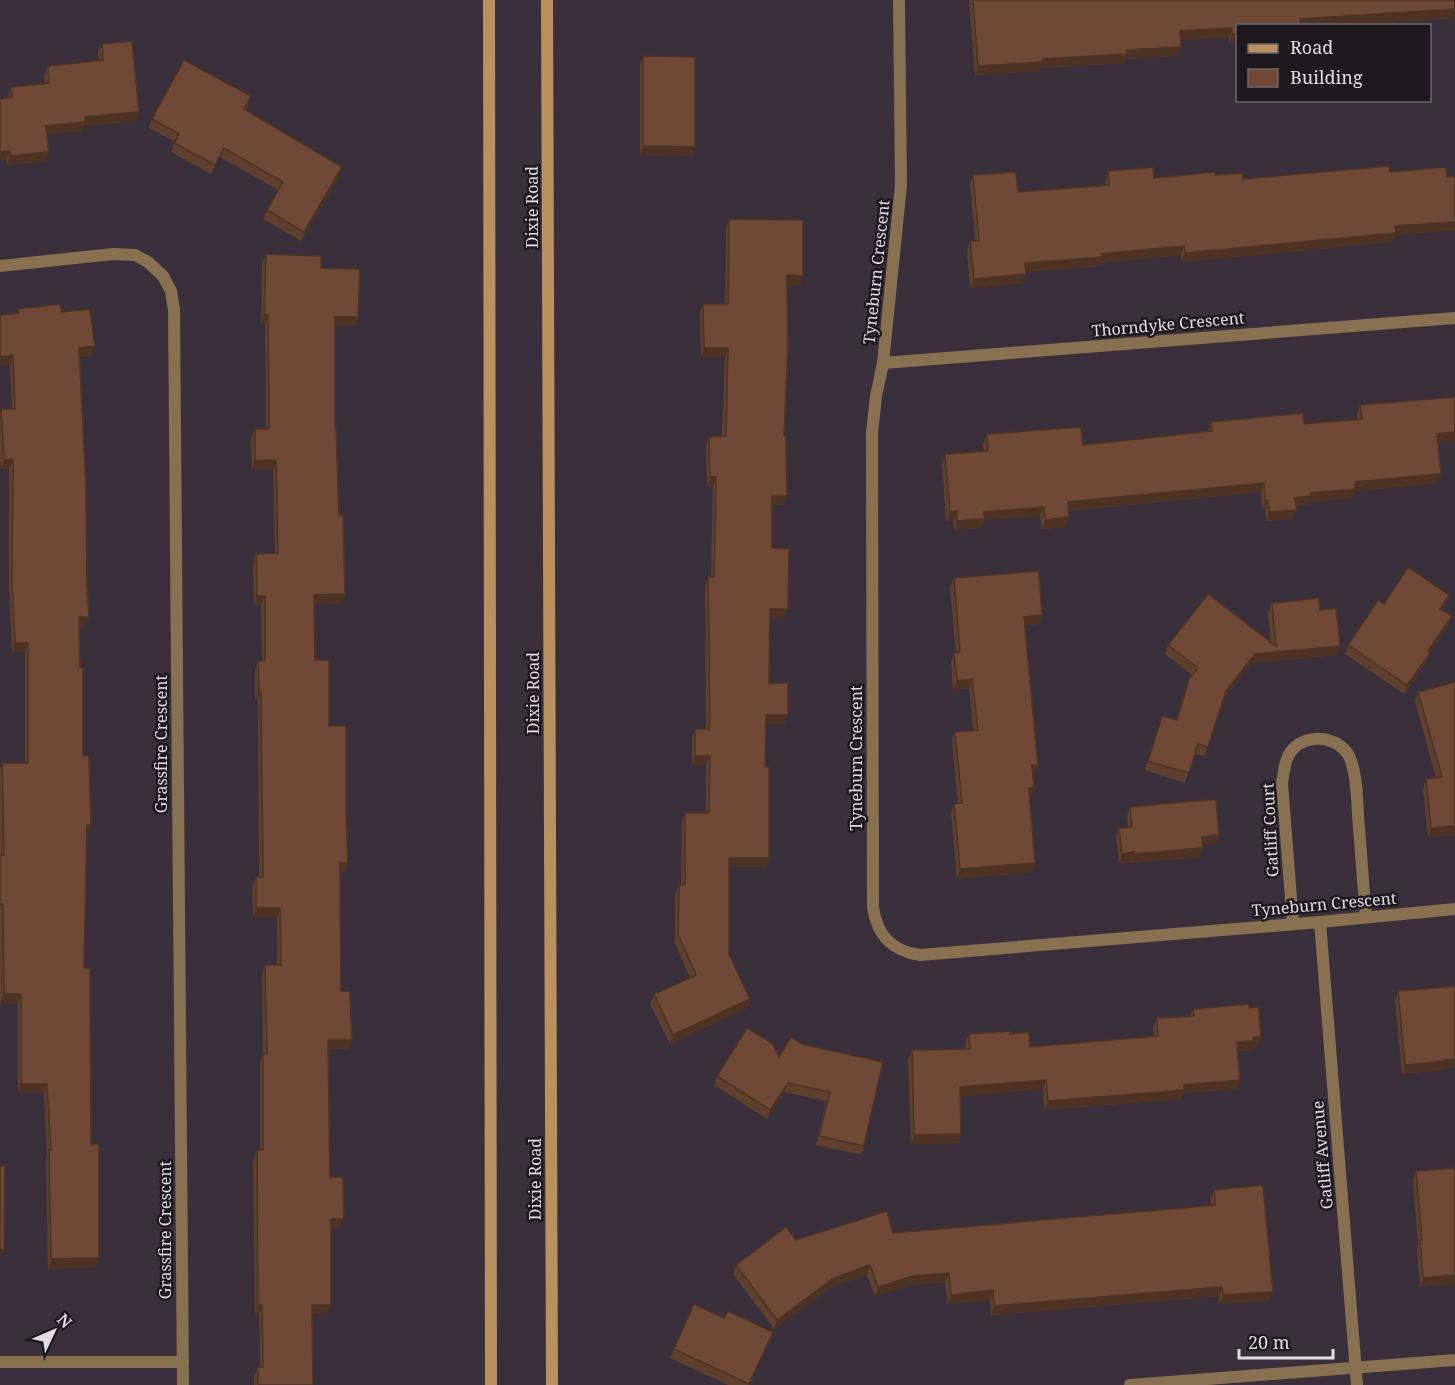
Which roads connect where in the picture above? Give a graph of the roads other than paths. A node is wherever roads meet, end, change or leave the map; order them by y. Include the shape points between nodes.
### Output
1 (489, 0) edge
2 (547, 0) edge
3 (899, 0) edge
4 (0, 266) edge
5 (1455, 318) edge
6 (883, 363) junction
7 (1455, 909) edge
8 (1366, 917) junction
9 (1320, 922) junction
10 (1293, 924) junction
11 (1455, 1360) edge
12 (0, 1362) edge
13 (183, 1362) junction
14 (1356, 1368) junction
15 (183, 1385) edge
16 (491, 1385) edge
17 (552, 1385) edge
18 (1130, 1385) edge
19 (1358, 1385) edge

1 - 16 main road
2 - 17 main road, Dixie Road
3 - 6 street, Tyneburn Crescent via 901,185
4 - 13 street, Grassfire Crescent via 135,255 163,276 171,291
5 - 6 street, Thorndyke Crescent
6 - 10 street, Tyneburn Crescent via 872,434 873,907 884,938 904,952 920,955
7 - 8 street, Tyneburn Crescent
8 - 9 street, Tyneburn Crescent
8 - 10 street, Gatliff Court via 1351,760 1329,740 1314,739 1289,754 1282,783
9 - 10 street, Tyneburn Crescent
9 - 14 street, Gatliff Avenue
11 - 14 street
12 - 13 street
13 - 15 street, Grassfire Crescent
14 - 18 street
14 - 19 street, Gatliff Avenue

